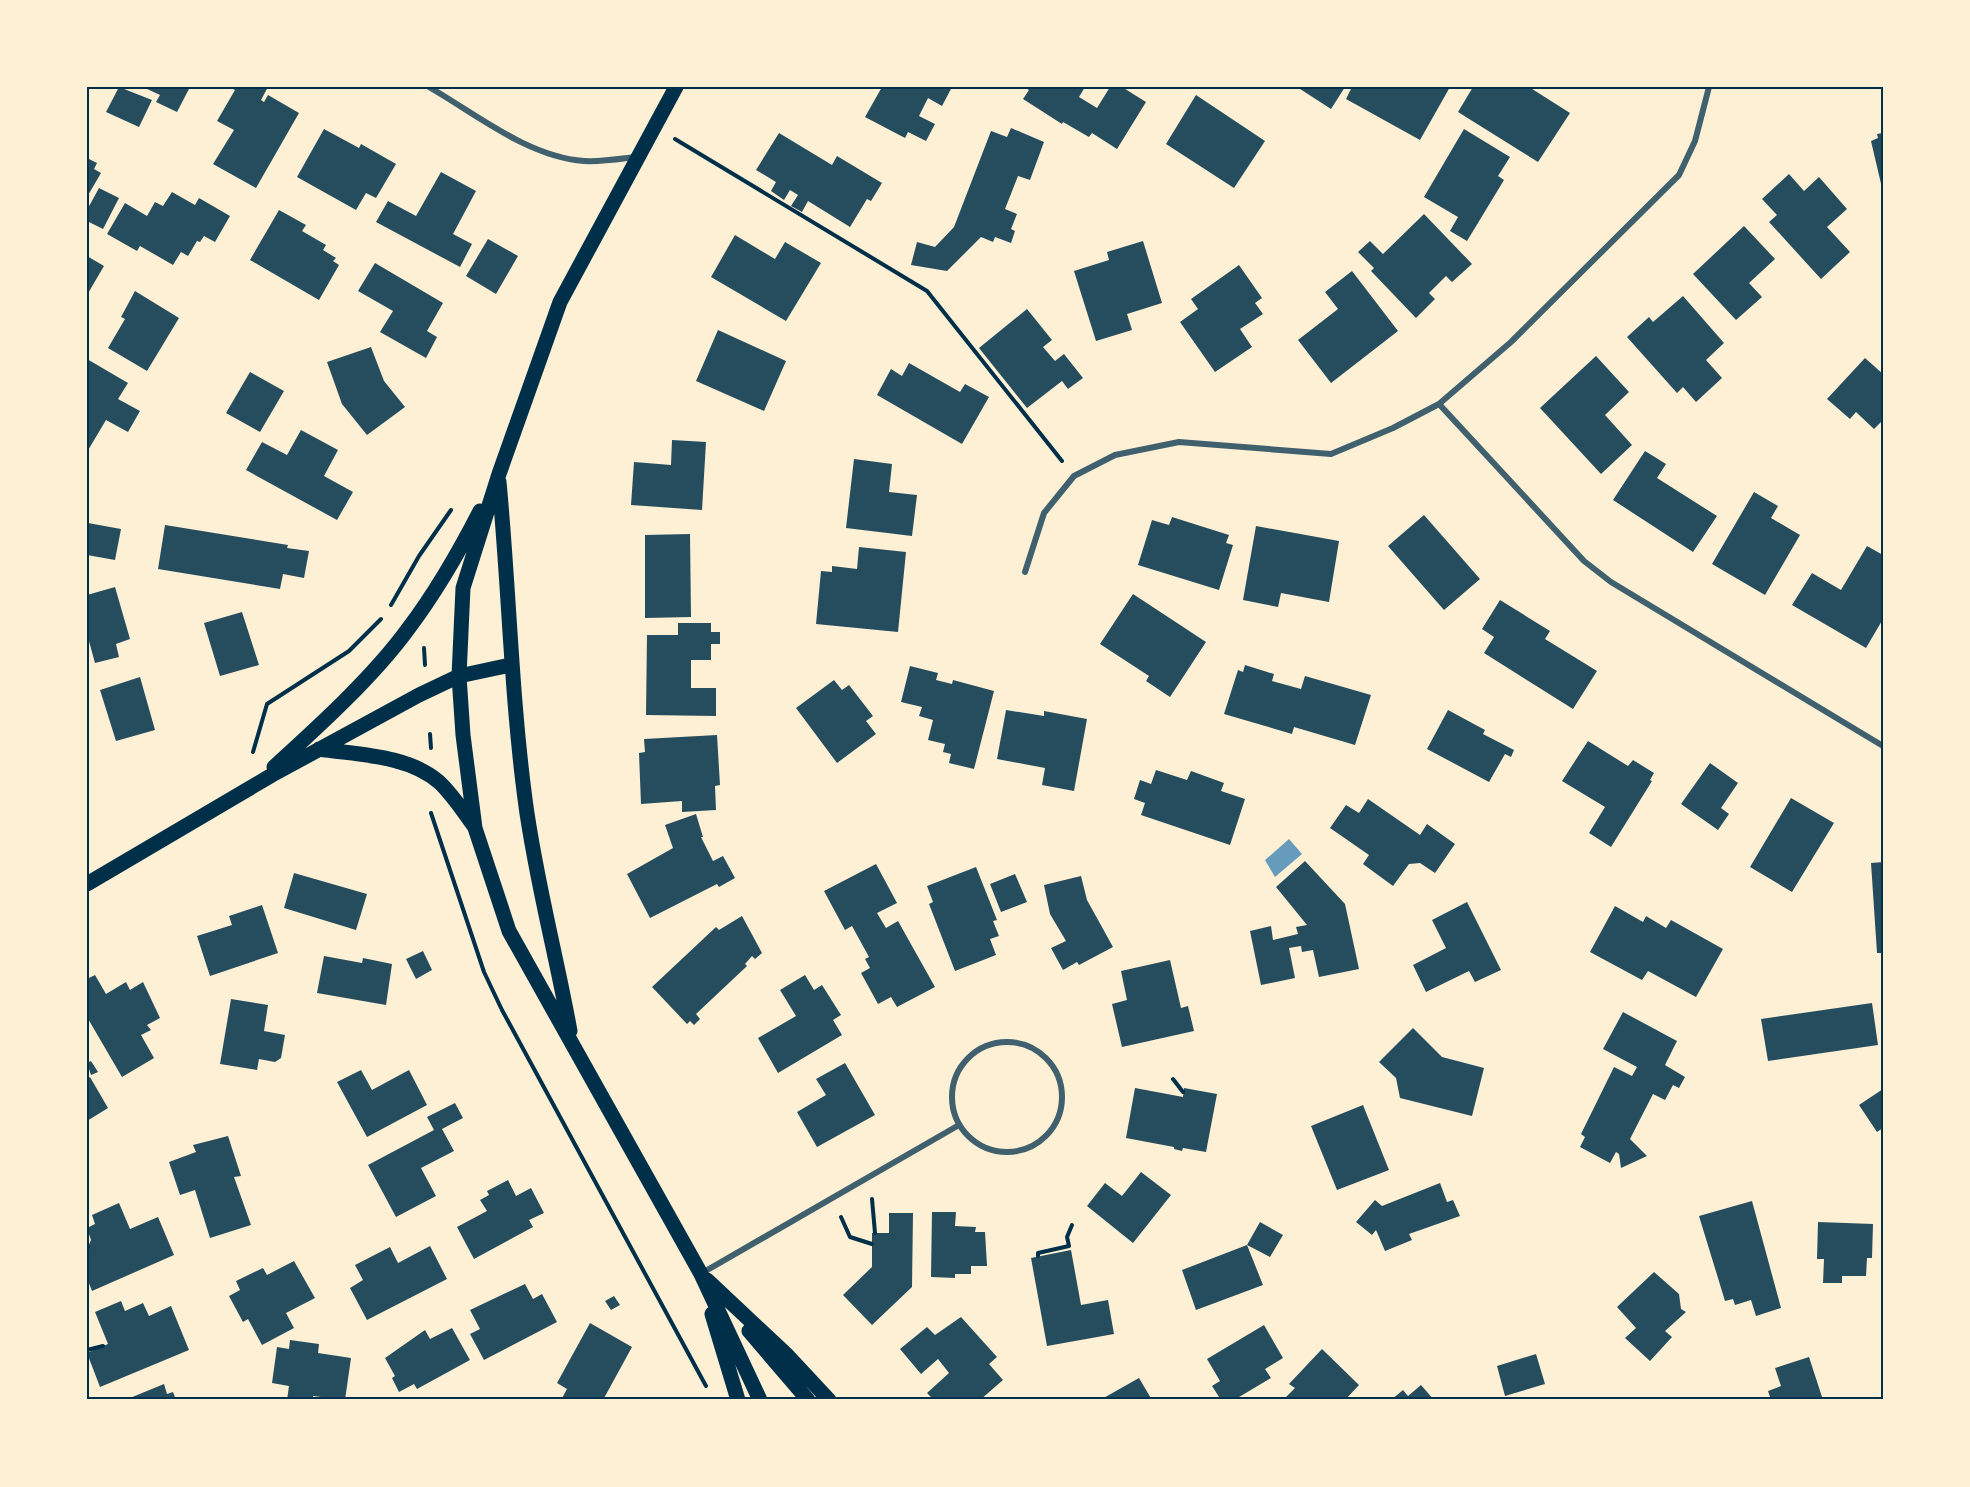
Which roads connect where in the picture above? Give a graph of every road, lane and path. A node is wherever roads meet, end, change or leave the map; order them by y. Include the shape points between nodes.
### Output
1 (429, 87) edge
2 (676, 87) edge
3 (1709, 87) edge
4 (654, 127) junction
5 (637, 157) junction
6 (1439, 404) junction
7 (499, 474) junction
8 (1074, 476) junction
9 (419, 556) dead end
10 (1025, 572) dead end
11 (510, 665) junction
12 (459, 676) junction
13 (267, 704) dead end
14 (430, 734) dead end
15 (1883, 746) edge
16 (320, 749) junction
17 (428, 754) dead end
18 (250, 789) junction
19 (427, 805) dead end
20 (475, 828) junction
21 (87, 884) edge
22 (573, 1042) junction
23 (1173, 1079) dead end
24 (1183, 1092) dead end
25 (959, 1125) junction
26 (872, 1199) dead end
27 (841, 1217) dead end
28 (1072, 1225) dead end
29 (875, 1233) dead end
30 (872, 1244) dead end
31 (1038, 1256) dead end
32 (701, 1274) junction
33 (103, 1346) dead end
34 (87, 1350) edge
35 (708, 1390) dead end
36 (738, 1400) edge
37 (760, 1400) edge
38 (808, 1400) edge
39 (829, 1400) edge

1 - 5 street via 547,153 583,161
2 - 4 main road
3 - 6 street via 1695,141 1679,175 1511,342
4 - 5 main road
4 - 8 path via 927,291
5 - 7 main road via 560,302
6 - 8 street via 1331,454 1179,442 1115,455
6 - 15 street via 1584,561 1611,582
7 - 11 main road via 510,598
7 - 12 main road via 463,588
7 - 18 main road via 458,553 407,631 314,730
8 - 10 street via 1044,513
9 - 13 path via 387,612 362,639
11 - 12 main road
11 - 22 main road via 533,848
12 - 16 main road
12 - 20 main road
14 - 17 path via 432,746
16 - 18 main road
16 - 20 main road via 420,769 440,783
18 - 21 main road
19 - 35 path via 484,972 502,1010
20 - 22 main road via 509,931
22 - 32 main road
23 - 24 path
25 - 25 street via 953,1109 954,1084 960,1069 977,1051 996,1043 1014,1042 1039,1052 1053,1066 1062,1089 1061,1110 1051,1131 1032,1147 1009,1152 985,1148
25 - 32 street
26 - 29 path
27 - 30 path via 850,1237
28 - 31 path via 1067,1237 1069,1246
32 - 36 main road
32 - 37 main road
32 - 38 main road
32 - 39 main road
33 - 34 path

